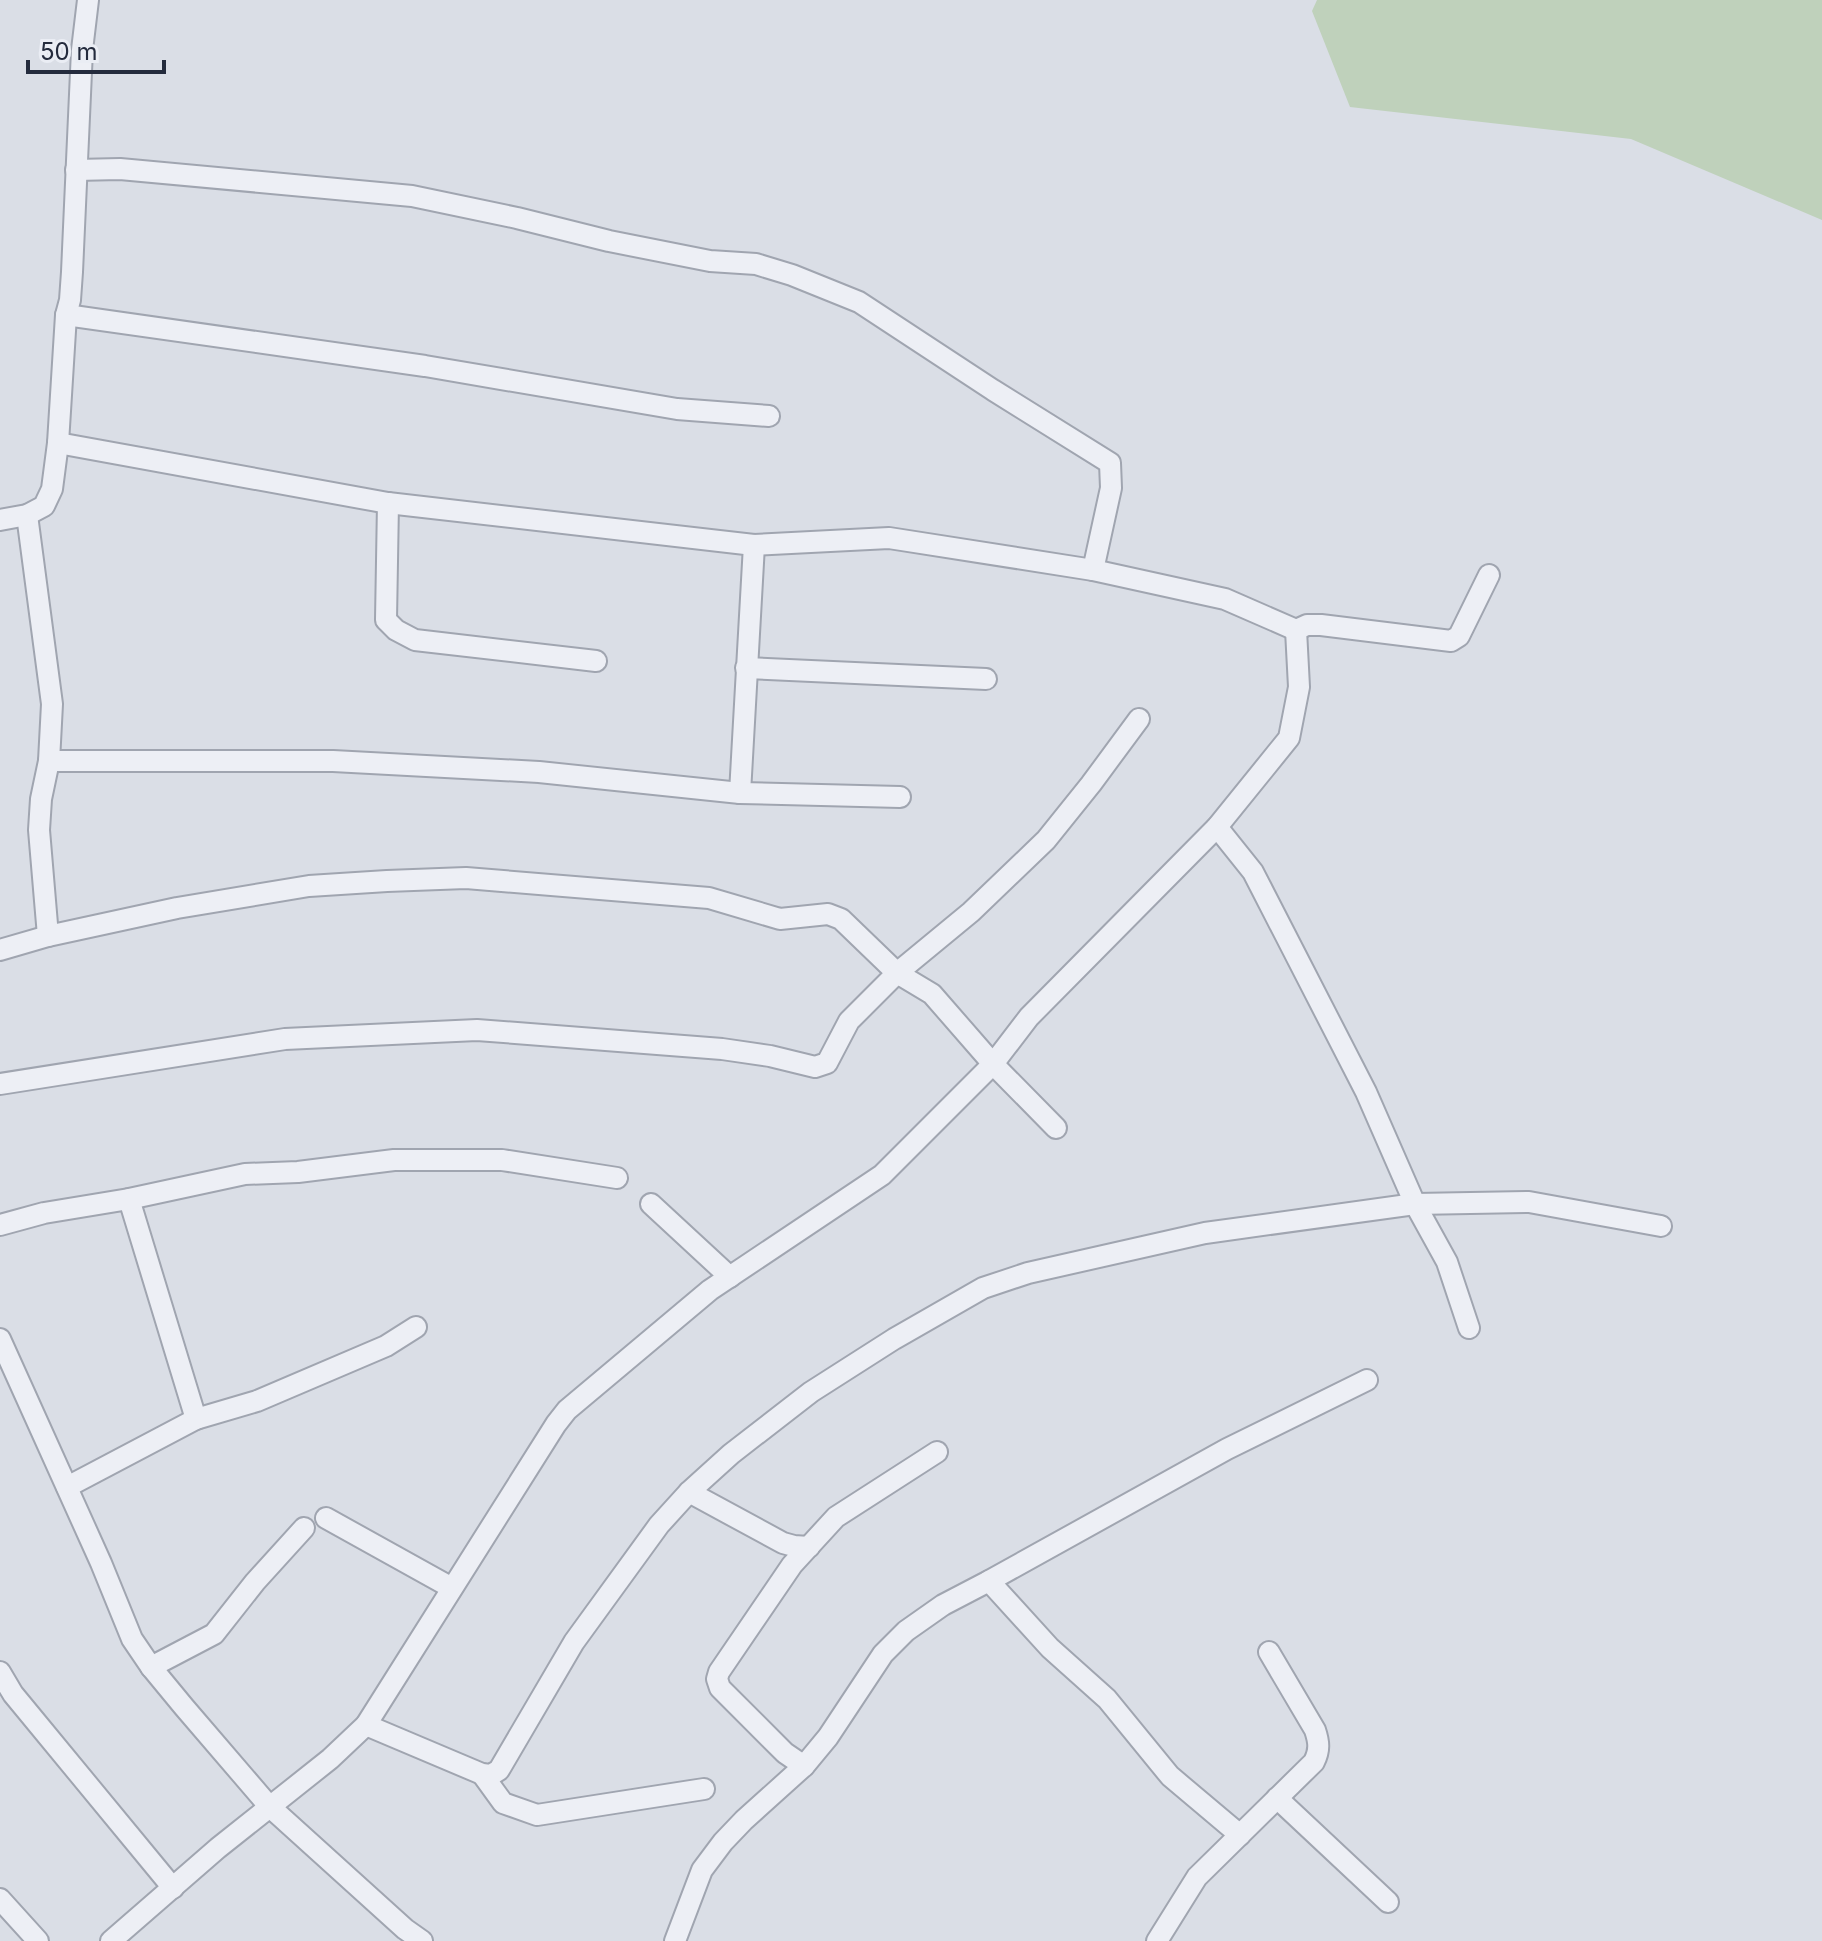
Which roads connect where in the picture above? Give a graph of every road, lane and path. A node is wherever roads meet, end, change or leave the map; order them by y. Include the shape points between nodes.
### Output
1 (88, 0) edge
2 (76, 170) junction
3 (66, 315) junction
4 (769, 416) dead end
5 (58, 443) junction
6 (388, 503) junction
7 (27, 515) junction
8 (0, 520) edge
9 (754, 545) junction
10 (1093, 570) junction
11 (1489, 575) dead end
12 (1296, 630) junction
13 (596, 661) dead end
14 (746, 668) junction
15 (986, 679) dead end
16 (1139, 719) dead end
17 (49, 761) junction
18 (740, 793) junction
19 (900, 797) dead end
20 (1217, 827) junction
21 (48, 936) junction
22 (0, 950) edge
23 (897, 973) junction
24 (993, 1064) junction
25 (0, 1084) edge
26 (1056, 1128) dead end
27 (617, 1178) dead end
28 (129, 1199) junction
29 (651, 1204) dead end
30 (1415, 1204) junction
31 (0, 1225) edge
32 (1661, 1226) dead end
33 (730, 1277) junction
34 (416, 1327) dead end
35 (1469, 1328) dead end
36 (0, 1339) edge
37 (1367, 1380) dead end
38 (196, 1419) junction
39 (937, 1452) dead end
40 (67, 1487) junction
41 (689, 1492) junction
42 (326, 1518) dead end
43 (304, 1528) dead end
44 (809, 1547) junction
45 (989, 1581) junction
46 (452, 1588) junction
47 (1269, 1652) dead end
48 (151, 1667) junction
49 (0, 1672) edge
50 (366, 1725) junction
51 (804, 1766) junction
52 (482, 1774) junction
53 (704, 1789) dead end
54 (1277, 1798) junction
55 (269, 1806) junction
56 (1240, 1835) junction
57 (173, 1888) junction
58 (0, 1899) edge
59 (1388, 1902) dead end
60 (406, 1937) edge
61 (38, 1941) edge
62 (111, 1941) edge
63 (675, 1941) edge
64 (1157, 1941) edge

1 - 2 street
2 - 3 street
2 - 10 street via 148,171 412,196 792,275 859,302 1110,463 1111,488
3 - 4 street via 677,409
3 - 5 street
5 - 6 street
5 - 7 street via 52,489 44,506
6 - 9 street
6 - 13 street via 386,620 396,630 415,640
7 - 8 street
7 - 17 street via 52,704
9 - 10 street via 889,538
9 - 14 street
10 - 12 street via 1225,599
11 - 12 street via 1459,636 1451,641 1321,625
12 - 20 street via 1299,687 1289,738
14 - 15 street
14 - 18 street
16 - 23 street via 1046,840
17 - 18 street via 333,761 539,772
17 - 21 street via 39,830
18 - 19 street
20 - 24 street via 1029,1017
20 - 30 street via 1253,872 1366,1092
21 - 22 street
21 - 23 street via 309,886 466,878 709,898 780,919 828,914 841,919
23 - 24 street via 932,994
23 - 25 street via 849,1021 827,1063 815,1067 722,1049 477,1030 285,1039
24 - 26 street
24 - 33 street via 882,1175
27 - 28 street via 502,1160 394,1160 245,1174
28 - 31 street
28 - 38 street
29 - 33 street
30 - 32 street via 1529,1202
30 - 35 street via 1447,1262
30 - 41 street via 1205,1233 983,1288 811,1392
33 - 46 street via 567,1410
34 - 38 street via 386,1346 257,1401
36 - 40 street
37 - 45 street via 1227,1449
38 - 40 street
39 - 44 street via 836,1517
40 - 48 street via 132,1639
41 - 44 street via 783,1543
41 - 52 street via 574,1642 499,1770
42 - 46 street
43 - 48 street via 214,1634
44 - 51 street via 717,1679 730,1699
45 - 51 street via 943,1605 883,1654
45 - 56 street via 1050,1648 1107,1699 1170,1776
46 - 50 street
47 - 54 street via 1319,1742 1314,1762
48 - 55 street
49 - 57 street
50 - 52 street
50 - 55 street
51 - 63 street via 744,1820 702,1870
52 - 53 street via 503,1803 537,1815
54 - 56 street
54 - 59 street
55 - 57 street
55 - 60 street
56 - 64 street via 1197,1877
57 - 62 street
58 - 61 street

